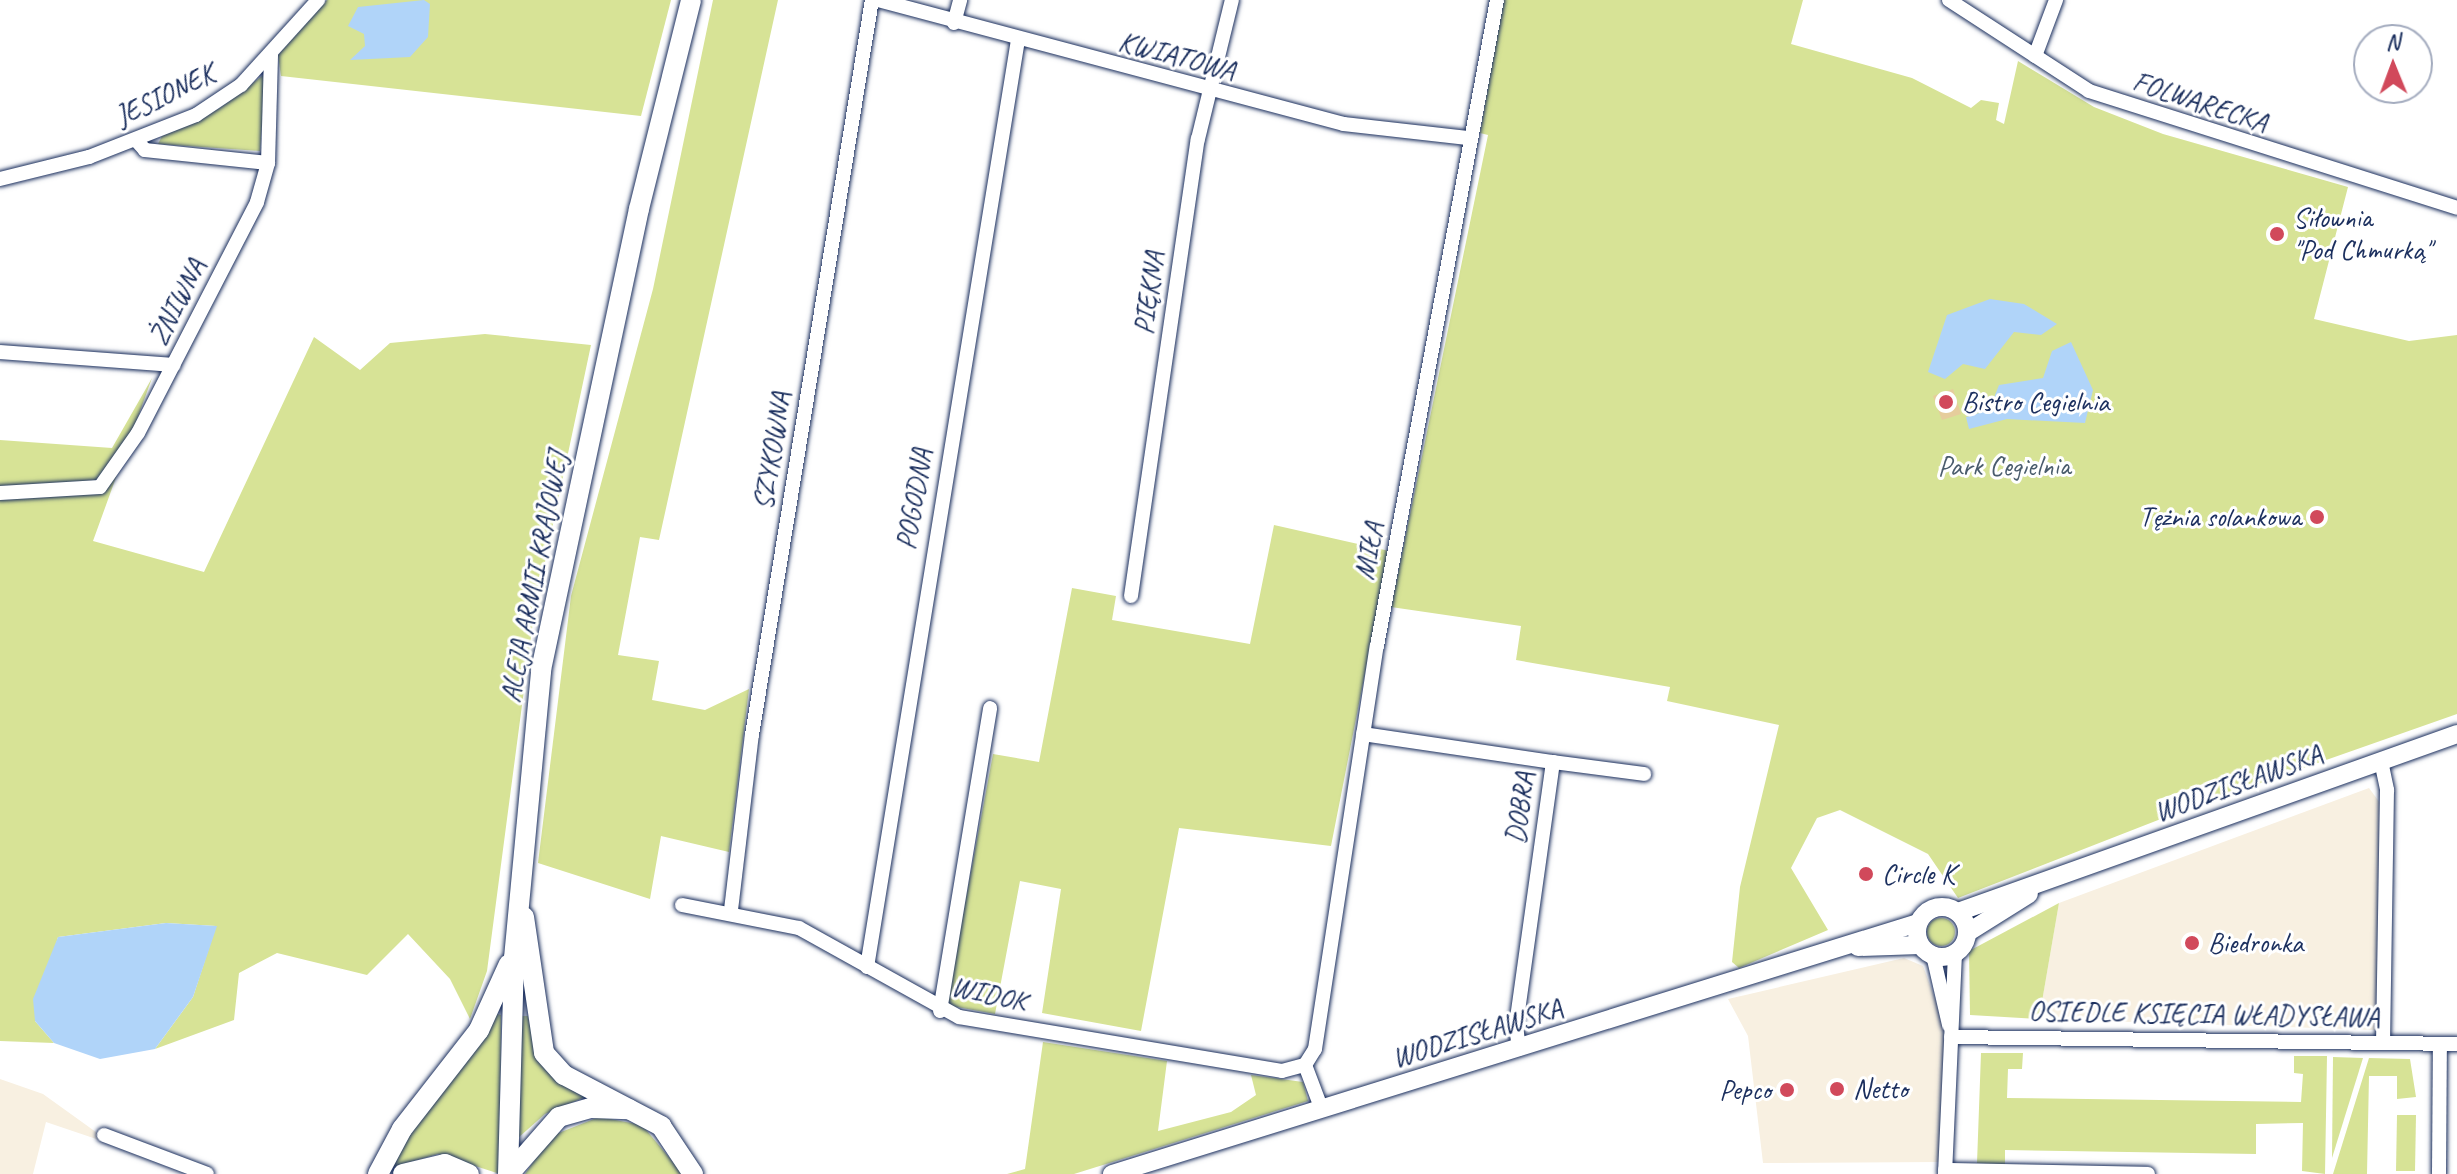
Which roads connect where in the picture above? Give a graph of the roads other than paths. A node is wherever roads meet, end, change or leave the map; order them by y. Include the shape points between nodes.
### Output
1 (318, 0) edge
2 (691, 0) edge
3 (872, 0) edge
4 (878, 0) edge
5 (960, 0) edge
6 (1232, 0) edge
7 (1497, 0) edge
8 (1949, 0) edge
9 (2056, 0) edge
10 (954, 23) junction
11 (1018, 40) junction
12 (271, 54) junction
13 (2035, 56) junction
14 (1212, 93) junction
15 (1467, 138) junction
16 (137, 141) junction
17 (268, 163) junction
18 (0, 179) edge
19 (2457, 208) edge
20 (0, 352) edge
21 (174, 365) junction
22 (0, 493) edge
23 (1131, 596) dead end
24 (990, 708) dead end
25 (1363, 734) junction
26 (2457, 734) edge
27 (2381, 761) junction
28 (1553, 762) junction
29 (1644, 774) dead end
30 (2039, 887) junction
31 (519, 889) junction
32 (682, 905) dead end
33 (731, 910) junction
34 (1958, 912) junction
35 (1918, 923) junction
36 (1967, 933) junction
37 (1858, 947) junction
38 (1927, 950) junction
39 (1955, 953) junction
40 (514, 958) junction
41 (867, 967) junction
42 (940, 1011) junction
43 (1951, 1034) junction
44 (2383, 1041) junction
45 (2440, 1044) junction
46 (2457, 1044) edge
47 (1519, 1049) junction
48 (1305, 1065) junction
49 (630, 1109) junction
50 (1322, 1110) junction
51 (104, 1135) dead end
52 (1945, 1172) edge
53 (207, 1174) edge
54 (378, 1174) edge
55 (403, 1174) edge
56 (469, 1174) edge
57 (509, 1174) edge
58 (693, 1174) edge
59 (1112, 1174) edge
60 (2148, 1174) edge
61 (2439, 1174) edge

1 - 12 street, JESIONEK
2 - 31 main road, ALEJA ARMII KRAJOWEJ via 558,577
3 - 33 street, SZYKOWNA via 752,735
4 - 10 street, KWIATOWA
5 - 10 street
6 - 14 street, PIĘKNA
7 - 15 street, MIŁA
8 - 13 street, FOLWARECKA
9 - 13 street
10 - 11 street, KWIATOWA
11 - 14 street, KWIATOWA
11 - 41 street, POGODNA
12 - 16 street, JESIONEK via 196,115
12 - 17 street, ŻNIWNA
13 - 19 street, FOLWARECKA via 2089,91 2158,119
14 - 15 street, KWIATOWA via 1344,124
14 - 23 street, PIĘKNA via 1198,139
15 - 25 street, MIŁA via 1467,175
16 - 17 street via 145,150
16 - 18 street, JESIONEK
17 - 21 street, ŻNIWNA via 257,202
20 - 21 street
21 - 22 street, ŻNIWNA via 100,487
24 - 42 street
25 - 28 street, DOBRA
25 - 48 street, MIŁA via 1315,1049
26 - 27 street, WODZISŁAWSKA
27 - 30 street, WODZISŁAWSKA
27 - 44 street via 2387,785
28 - 29 street
28 - 47 street, DOBRA via 1516,1025
30 - 34 street, WODZISŁAWSKA
30 - 36 street, WODZISŁAWSKA
31 - 40 main road, ALEJA ARMII KRAJOWEJ
31 - 49 main road via 544,1053 564,1075
32 - 33 street, WIDOK
33 - 41 street, WIDOK via 799,928
34 - 35 street via 1934,908
34 - 36 street
35 - 37 street, WODZISŁAWSKA via 1874,934
35 - 38 street
36 - 39 street
37 - 38 street, WODZISŁAWSKA
37 - 47 street, WODZISŁAWSKA
38 - 39 street
38 - 43 street
39 - 43 street
40 - 54 main road via 479,1030 402,1129
40 - 57 main road, ALEJA ARMII KRAJOWEJ
41 - 42 street, WIDOK
42 - 48 street, WIDOK via 1282,1071
43 - 44 street, OSIEDLE KSIĘCIA WŁADYSŁAWA
43 - 52 street
44 - 45 street, OSIEDLE KSIĘCIA WŁADYSŁAWA
45 - 46 street, OSIEDLE KSIĘCIA WŁADYSŁAWA
45 - 61 street
47 - 50 street, WODZISŁAWSKA
48 - 50 street
49 - 57 main road via 591,1108 559,1117 536,1135
49 - 58 main road via 661,1126
50 - 59 street, WODZISŁAWSKA
51 - 53 street
52 - 60 street
55 - 56 main road via 445,1164

